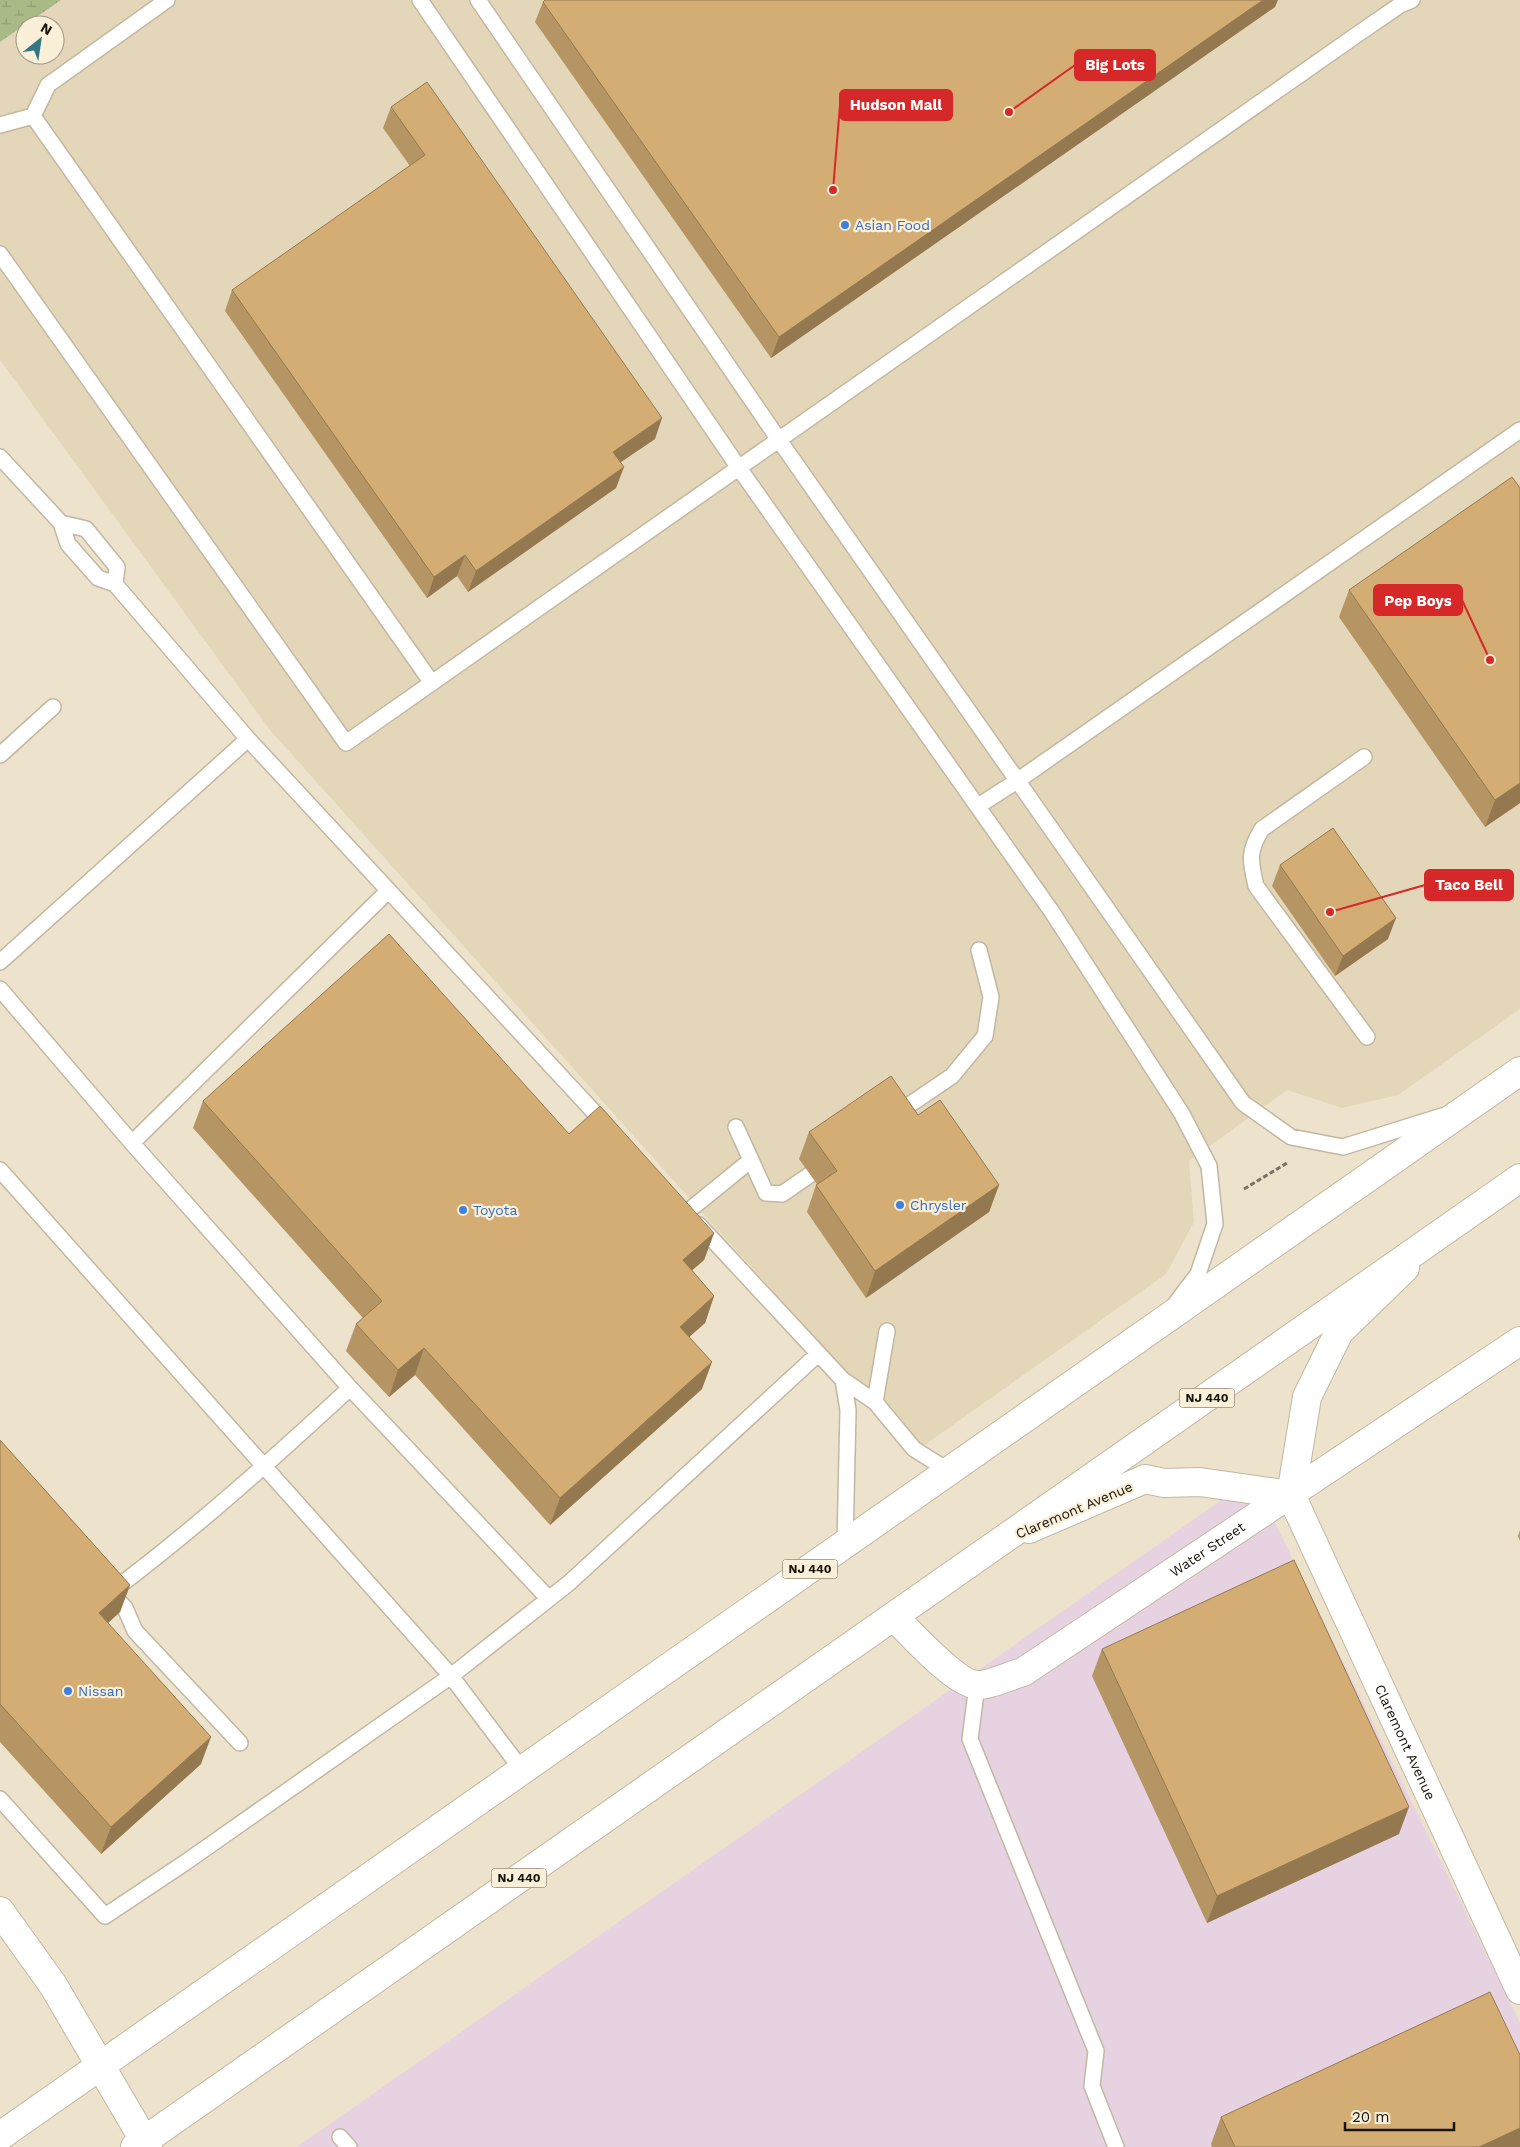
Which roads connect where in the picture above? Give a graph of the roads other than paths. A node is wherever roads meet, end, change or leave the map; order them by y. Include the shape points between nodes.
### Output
1 (167, 0) edge
2 (420, 0) edge
3 (478, 0) edge
4 (1412, 0) edge
5 (33, 116) junction
6 (0, 125) edge
7 (0, 254) edge
8 (1520, 430) edge
9 (779, 440) junction
10 (0, 458) edge
11 (739, 468) junction
12 (61, 523) junction
13 (115, 584) junction
14 (432, 683) junction
15 (53, 707) dead end
16 (248, 739) junction
17 (0, 755) edge
18 (1364, 757) dead end
19 (1017, 781) junction
20 (978, 806) junction
21 (388, 891) junction
22 (978, 950) dead end
23 (0, 962) edge
24 (0, 989) edge
25 (1367, 1037) dead end
26 (1520, 1071) edge
27 (1468, 1108) junction
28 (891, 1117) edge
29 (736, 1128) dead end
30 (619, 1139) edge
31 (132, 1143) junction
32 (751, 1160) junction
33 (0, 1170) edge
34 (811, 1174) dead end
35 (1520, 1178) edge
36 (674, 1198) edge
37 (687, 1212) junction
38 (1439, 1235) junction
39 (1160, 1324) junction
40 (887, 1331) dead end
41 (1520, 1341) edge
42 (818, 1354) junction
43 (843, 1380) junction
44 (350, 1388) junction
45 (875, 1402) junction
46 (265, 1467) junction
47 (950, 1471) junction
48 (1291, 1495) junction
49 (1006, 1539) junction
50 (845, 1544) junction
51 (98, 1578) edge
52 (111, 1592) junction
53 (549, 1599) junction
54 (894, 1617) junction
55 (451, 1676) junction
56 (977, 1685) junction
57 (240, 1743) dead end
58 (522, 1770) junction
59 (0, 1799) edge
60 (0, 1911) edge
61 (1520, 1990) edge
62 (100, 2066) junction
63 (55, 2097) junction
64 (0, 2124) edge
65 (0, 2136) edge
66 (143, 2145) edge
67 (1116, 2147) edge

1 - 5 lane via 48,85
2 - 11 lane
3 - 9 lane
4 - 9 lane via 1400,5
5 - 6 lane
5 - 14 lane
7 - 14 lane via 346,743
8 - 19 lane
9 - 11 lane
9 - 19 lane
10 - 12 lane
11 - 14 lane
11 - 20 lane
12 - 13 lane via 68,544 98,578
12 - 13 lane via 86,529 117,566
13 - 16 lane
15 - 17 lane
16 - 21 lane
16 - 23 lane
18 - 25 lane via 1262,829 1253,843 1251,864 1256,886
19 - 20 lane
19 - 27 lane via 1242,1103 1291,1137 1343,1147
20 - 39 lane via 1052,912 1177,1105 1209,1166 1215,1224 1198,1274
21 - 30 lane
21 - 31 lane
22 - 28 lane via 991,996 985,1036 952,1076
24 - 31 lane
26 - 27 main road, NJ 440
27 - 39 main road, NJ 440
29 - 32 lane
31 - 44 lane
32 - 34 lane via 766,1193 782,1194
32 - 37 lane
33 - 46 lane
35 - 38 main road, NJ 440
36 - 37 lane
37 - 42 lane
38 - 48 main road via 1339,1332 1307,1397
38 - 49 main road, NJ 440
39 - 47 main road, NJ 440
40 - 45 lane
41 - 48 main road, Water Street
42 - 43 lane
42 - 53 lane
43 - 45 lane
43 - 50 lane via 848,1410
44 - 46 lane
44 - 53 lane
45 - 47 lane via 914,1449
46 - 52 lane
46 - 55 lane
47 - 50 main road, NJ 440
48 - 49 main road, Claremont Avenue via 1200,1482 1145,1479
48 - 56 main road, Water Street via 1022,1672
48 - 61 main road, Claremont Avenue
49 - 54 main road, NJ 440
50 - 58 main road, NJ 440
51 - 52 lane
52 - 57 lane via 125,1608 135,1631
53 - 55 lane
54 - 56 main road via 939,1661 960,1678
54 - 66 main road, NJ 440
55 - 58 lane
55 - 59 lane via 105,1916
56 - 67 lane via 970,1739 1096,2051 1092,2086
58 - 62 main road, NJ 440
60 - 62 main road via 53,1985
62 - 63 main road, NJ 440
62 - 66 main road
63 - 64 main road
63 - 65 main road, NJ 440

